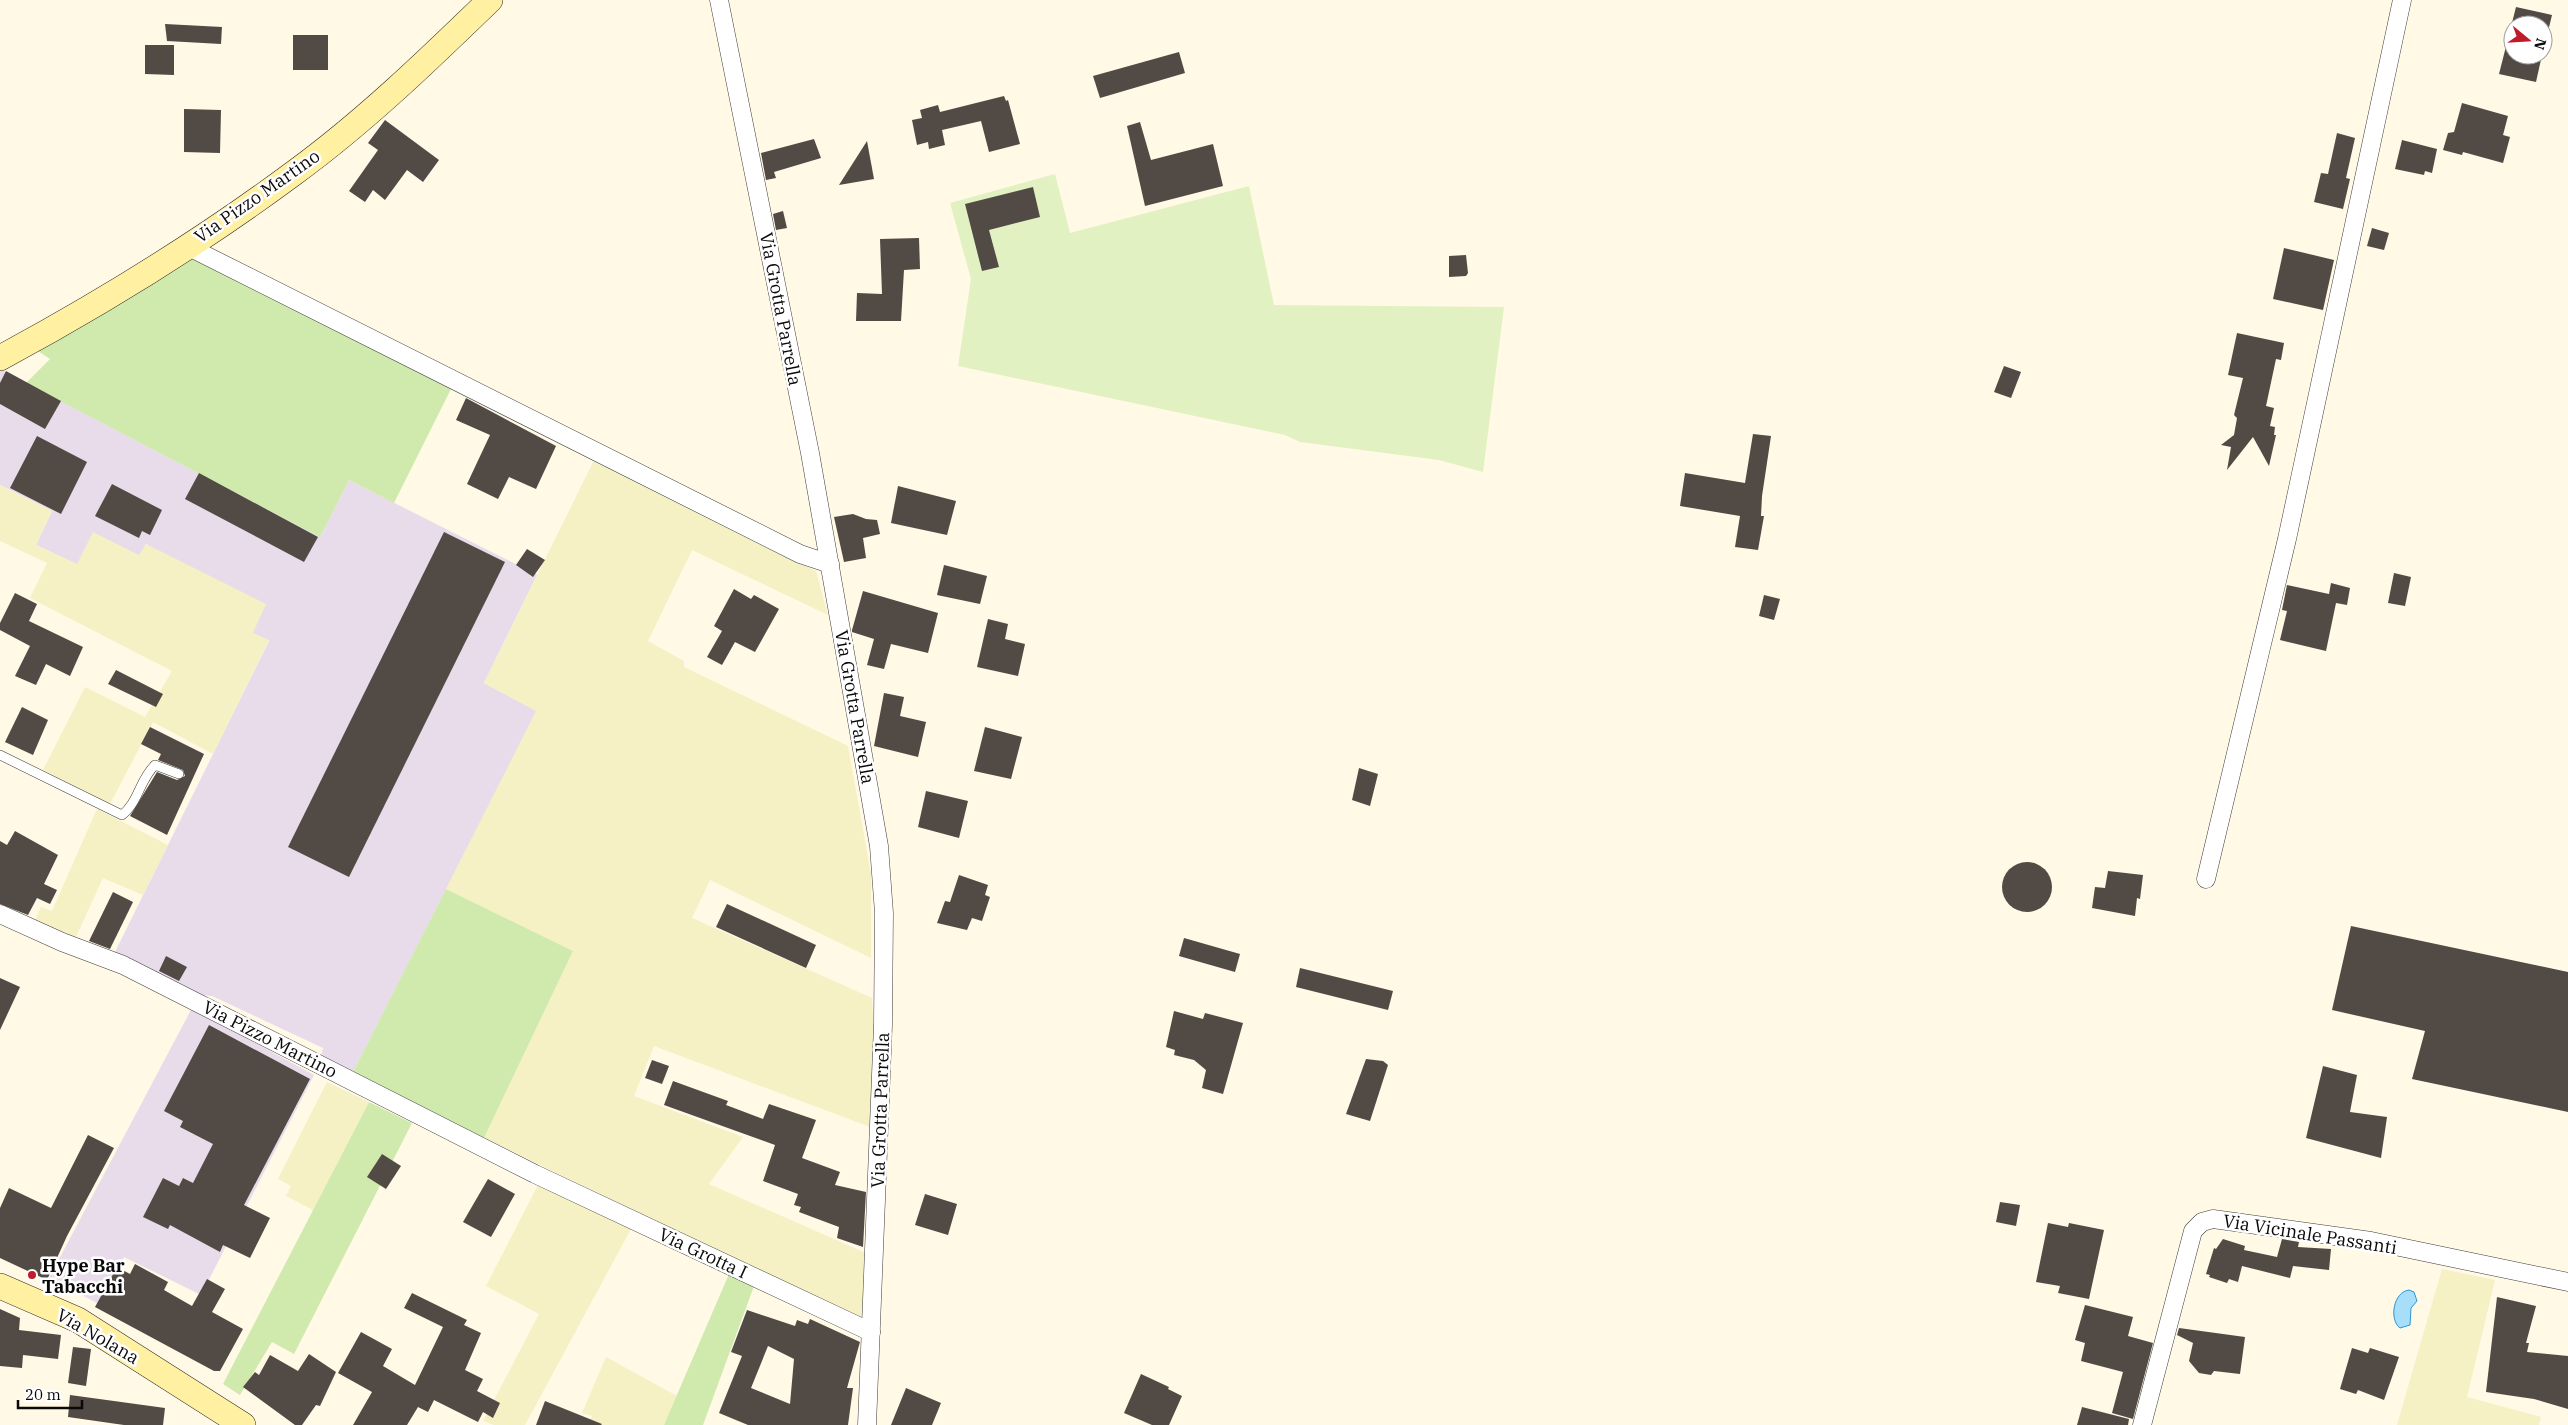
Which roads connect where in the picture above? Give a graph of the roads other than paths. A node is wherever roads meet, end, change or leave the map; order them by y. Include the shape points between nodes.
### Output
1 (490, 0) edge
2 (719, 0) edge
3 (2402, 0) edge
4 (187, 246) junction
5 (0, 358) edge
6 (830, 564) junction
7 (0, 755) edge
8 (179, 774) dead end
9 (2206, 878) dead end
10 (0, 914) edge
11 (535, 1174) joint
12 (2568, 1282) edge
13 (0, 1286) edge
14 (871, 1332) junction
15 (243, 1425) edge
16 (867, 1425) edge
17 (2142, 1425) edge

1 - 4 street, Via Pizzo Martino via 373,109 295,173
2 - 6 street, Via Grotta Parrella
3 - 9 street via 2287,540
4 - 5 street, Via Pizzo Martino via 130,284
4 - 6 street via 800,554
6 - 14 street, Via Grotta Parrella via 879,846 884,913
7 - 8 lane via 122,815 128,811 148,771 155,765
10 - 11 street, Via Pizzo Martino via 123,965
11 - 14 street, Via Grotta I
12 - 17 street, Via Vicinale Passanti via 2371,1241 2213,1219 2202,1222 2193,1231
13 - 15 street, Via Nolana via 78,1320
14 - 16 street, Via Grotta Parrella

